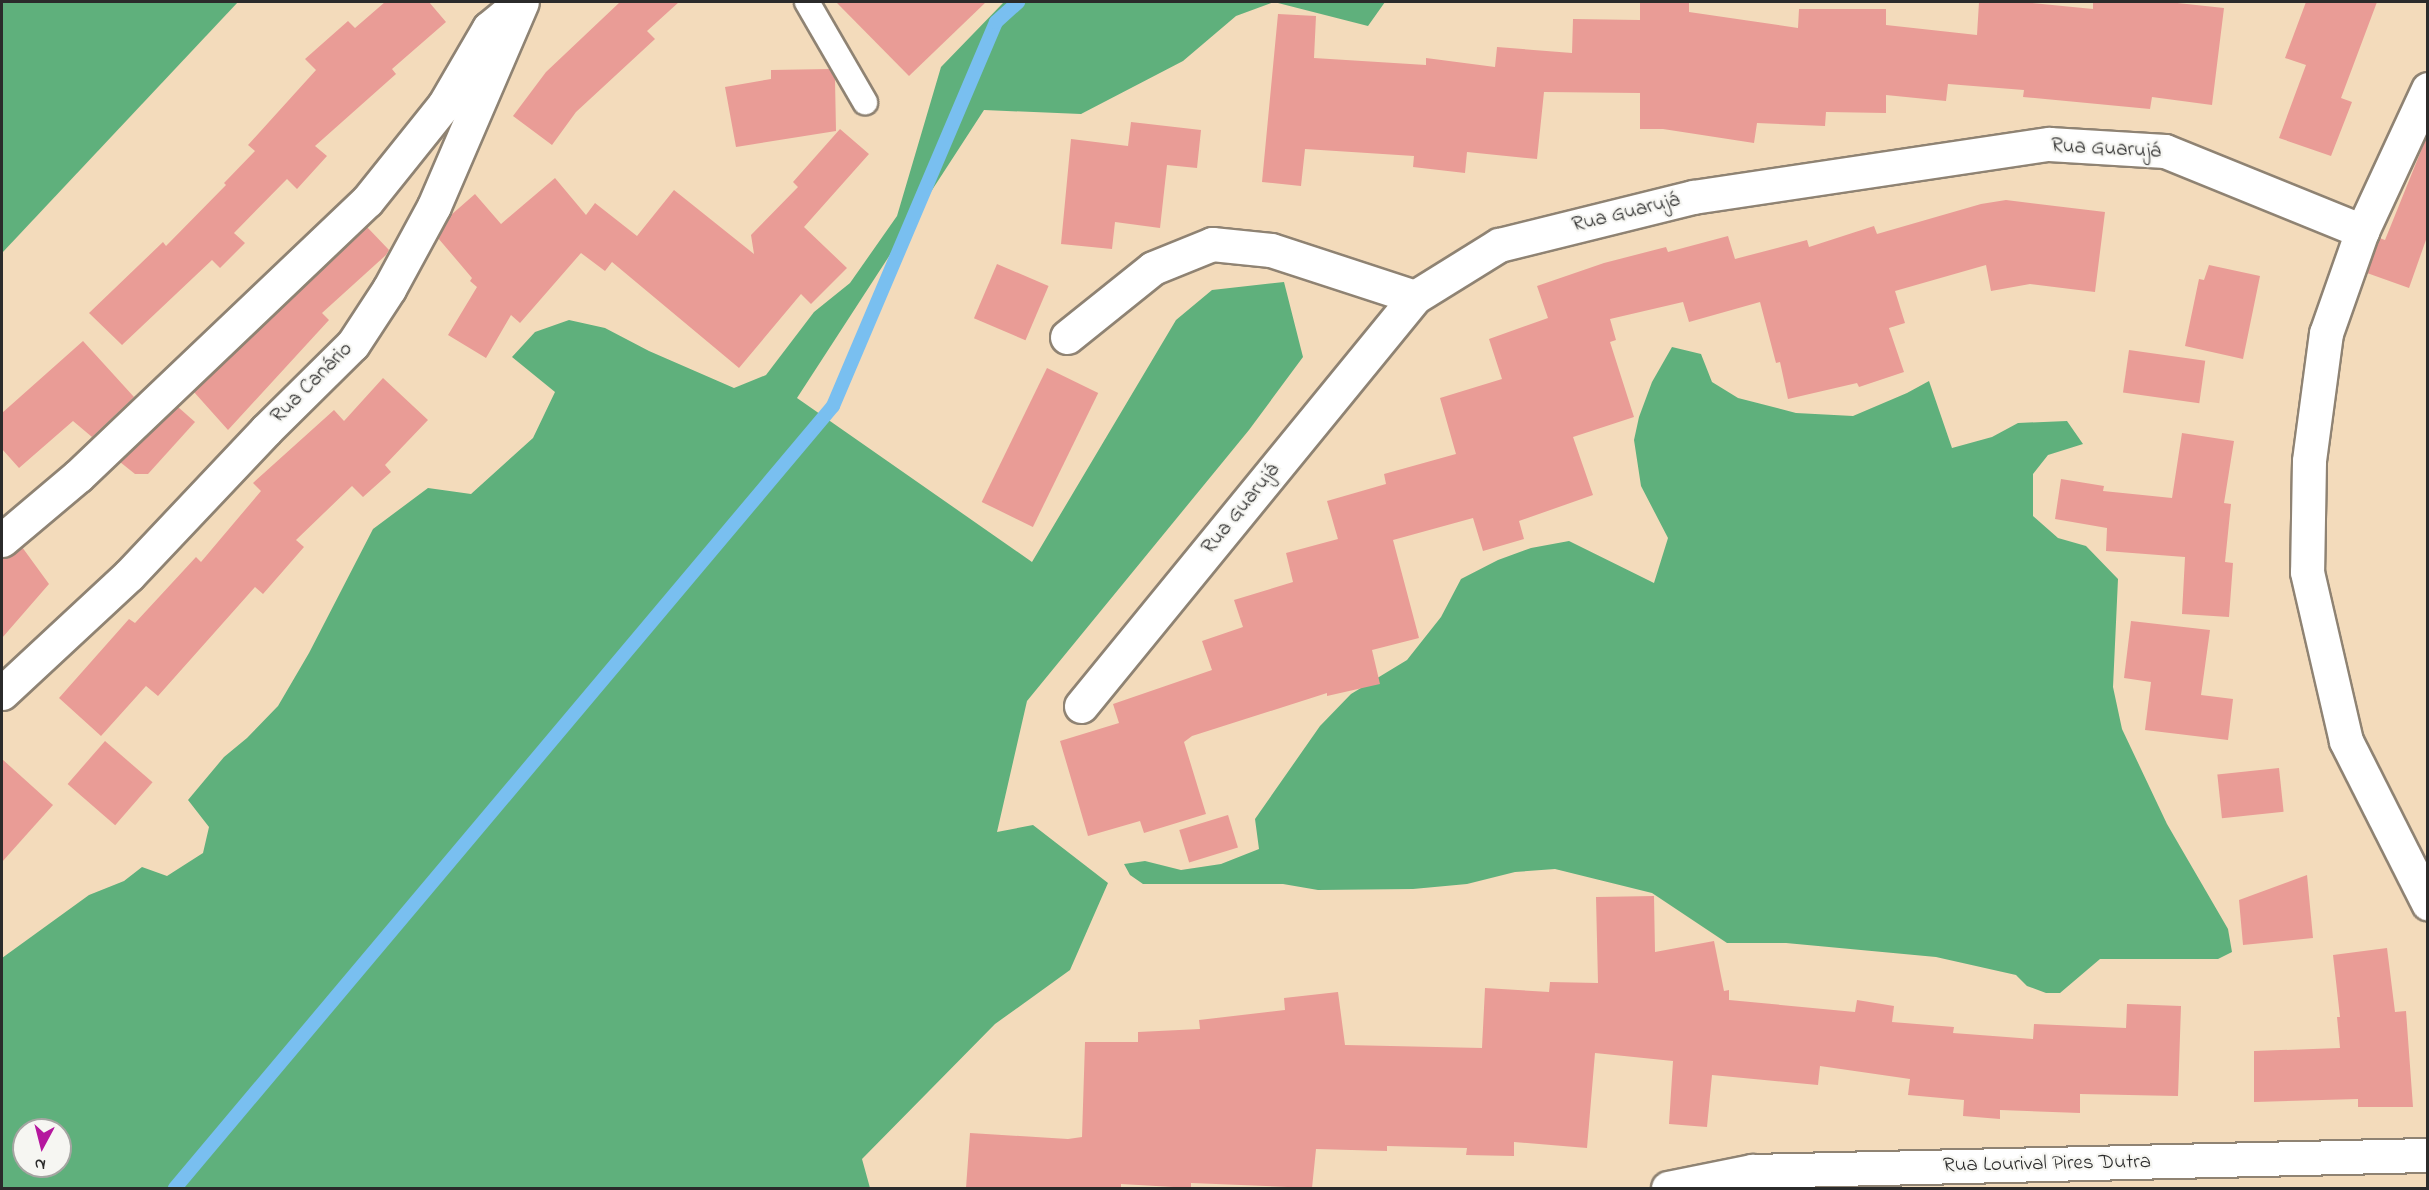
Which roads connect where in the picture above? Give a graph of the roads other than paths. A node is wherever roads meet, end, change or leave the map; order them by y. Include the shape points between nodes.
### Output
1 (522, 2) edge
2 (807, 2) edge
3 (2427, 89) edge
4 (865, 102) dead end
5 (2362, 231) junction
6 (1415, 297) junction
7 (1067, 337) dead end
8 (2, 540) edge
9 (2, 693) edge
10 (1081, 706) dead end
11 (2427, 903) edge
12 (2427, 1155) edge
13 (1752, 1180) edge
14 (1668, 1188) edge

1 - 8 street, Rua Canário via 489,28 444,105 367,201 78,476
1 - 9 street, Rua Canário via 434,206 389,290 353,344 129,575
2 - 4 lane
3 - 5 street
5 - 6 street, Rua Guarujá via 2164,151 2049,144 1694,197 1499,245
5 - 11 street via 2326,333 2309,461 2307,572 2346,741
6 - 7 street via 1271,250 1212,244 1154,268
6 - 10 street, Rua Guarujá
12 - 13 street, Rua Lourival Pires Dutra
13 - 14 street, Rua Lourival Pires Dutra

